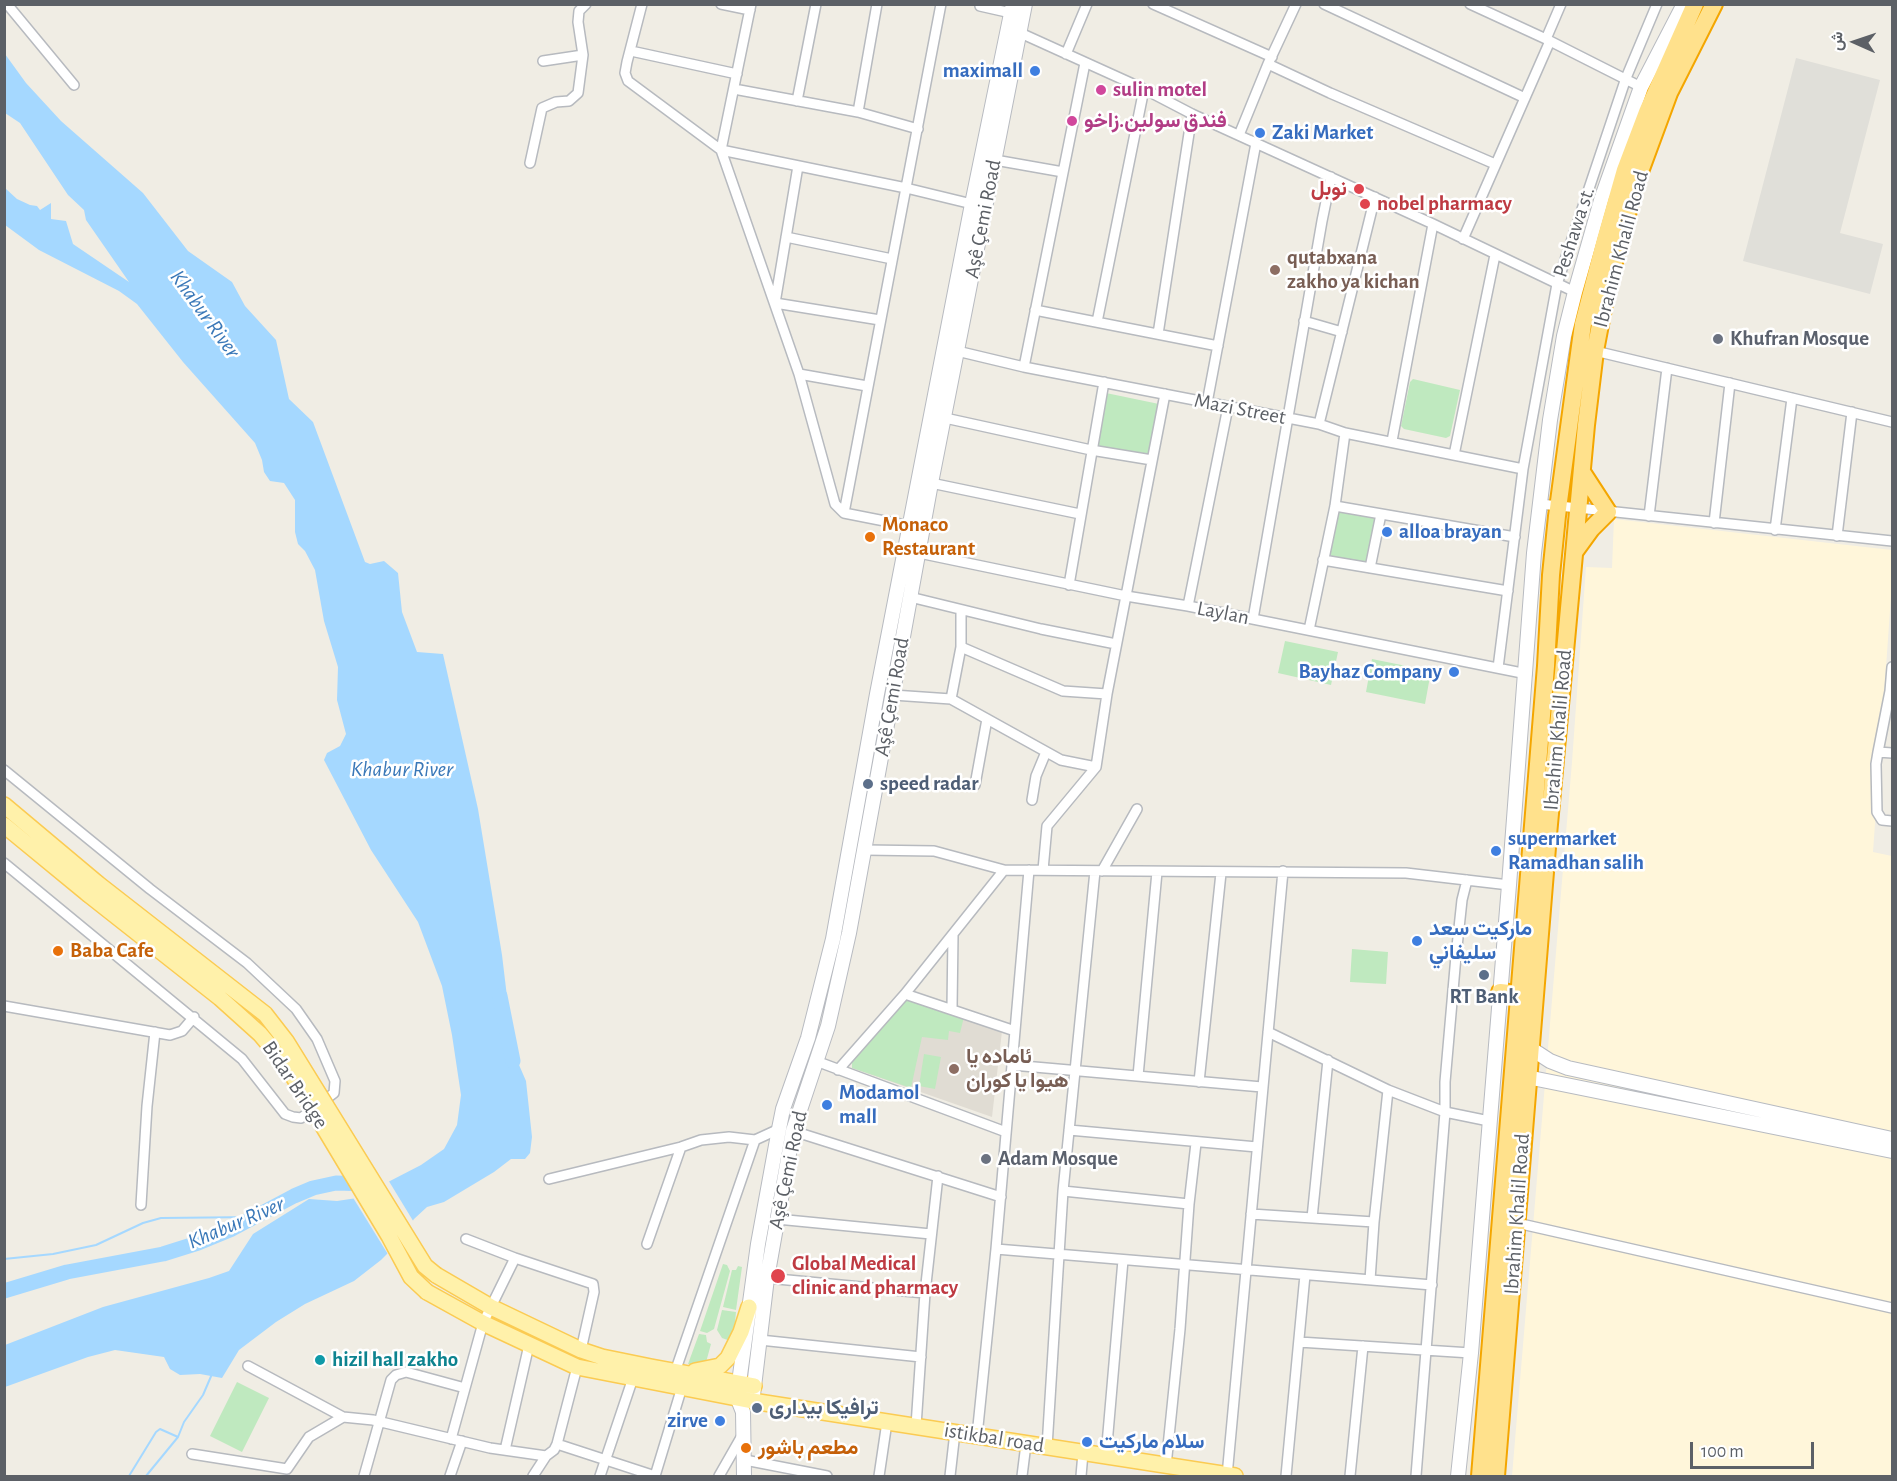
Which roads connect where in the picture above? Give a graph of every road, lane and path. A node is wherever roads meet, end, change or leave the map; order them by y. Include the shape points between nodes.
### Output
1 (7, 4) edge
2 (586, 4) edge
3 (642, 4) edge
4 (721, 4) edge
5 (816, 4) edge
6 (877, 4) edge
7 (941, 4) edge
8 (1025, 4) edge
9 (1087, 4) edge
10 (1153, 4) edge
11 (1296, 4) edge
12 (1324, 4) edge
13 (1353, 4) edge
14 (1470, 4) edge
15 (1561, 4) edge
16 (1657, 4) edge
17 (1684, 4) edge
18 (1695, 4) edge
19 (1714, 4) edge
20 (980, 6) dead end
21 (751, 7) edge
22 (1012, 9) edge
23 (1348, 15) junction
24 (1014, 31) junction
25 (1548, 40) junction
26 (631, 51) junction
27 (1066, 54) junction
28 (583, 55) junction
29 (543, 60) dead end
30 (1270, 61) junction
31 (1085, 63) junction
32 (737, 74) junction
33 (1626, 78) junction
34 (74, 85) dead end
35 (1641, 87) junction
36 (734, 89) junction
37 (1144, 89) junction
38 (1525, 98) junction
39 (797, 101) junction
40 (858, 112) junction
41 (1192, 114) junction
42 (918, 129) junction
43 (1239, 135) junction
44 (1250, 140) junction
45 (721, 150) junction
46 (994, 160) junction
47 (530, 163) dead end
48 (1495, 164) junction
49 (798, 166) junction
50 (1063, 172) junction
51 (1331, 177) junction
52 (906, 188) junction
53 (1375, 197) junction
54 (972, 204) junction
55 (1433, 224) junction
56 (786, 237) junction
57 (1463, 239) junction
58 (1495, 255) junction
59 (892, 259) junction
60 (1557, 284) junction
61 (1575, 292) junction
62 (774, 303) junction
63 (1035, 310) junction
64 (880, 320) junction
65 (1304, 321) junction
66 (1097, 322) junction
67 (1342, 333) junction
68 (1158, 334) junction
69 (1218, 346) junction
70 (957, 351) junction
71 (1595, 351) junction
72 (1024, 367) junction
73 (1667, 368) junction
74 (799, 374) junction
75 (1104, 382) junction
76 (1730, 383) junction
77 (867, 386) junction
78 (1165, 394) junction
79 (1792, 398) junction
80 (1207, 403) junction
81 (1228, 407) junction
82 (1852, 412) junction
83 (945, 418) junction
84 (1287, 418) junction
85 (1893, 422) edge
86 (1319, 424) junction
87 (1345, 433) junction
88 (1392, 441) junction
89 (1091, 450) junction
90 (1454, 455) junction
91 (1152, 460) junction
92 (1522, 469) junction
93 (1582, 472) junction
94 (931, 483) junction
95 (1540, 504) junction
96 (1335, 506) junction
97 (1558, 506) junction
98 (1578, 508) junction
99 (1608, 512) junction
100 (844, 513) junction
101 (1080, 514) junction
102 (1381, 514) junction
103 (1650, 516) junction
104 (1713, 523) junction
105 (910, 526) junction
106 (1775, 530) junction
107 (1837, 536) junction
108 (1515, 537) junction
109 (1893, 541) edge
110 (1574, 552) junction
111 (918, 553) junction
112 (1323, 560) junction
113 (1370, 568) junction
114 (1069, 585) junction
115 (1508, 591) junction
116 (1126, 596) junction
117 (910, 597) junction
118 (1188, 606) junction
119 (961, 610) junction
120 (1253, 619) junction
121 (1310, 630) junction
122 (1116, 644) junction
123 (961, 647) junction
124 (1893, 667) edge
125 (1498, 668) junction
126 (1527, 674) junction
127 (1891, 691) edge
128 (1107, 694) junction
129 (893, 695) junction
130 (951, 699) junction
131 (987, 719) junction
132 (1046, 752) junction
133 (1878, 752) junction
134 (1893, 753) edge
135 (1096, 767) junction
136 (4, 770) edge
137 (975, 785) dead end
138 (1032, 800) dead end
139 (4, 805) edge
140 (1137, 809) dead end
141 (1893, 821) edge
142 (4, 825) edge
143 (865, 850) junction
144 (4, 863) edge
145 (1004, 870) junction
146 (1029, 870) junction
147 (1043, 870) junction
148 (1099, 871) junction
149 (1283, 871) junction
150 (1157, 872) junction
151 (1221, 873) junction
152 (1467, 880) junction
153 (1509, 885) junction
154 (92, 888) junction
155 (953, 935) junction
156 (1500, 992) junction
157 (906, 994) junction
158 (1518, 994) junction
159 (4, 1006) edge
160 (952, 1008) junction
161 (194, 1017) junction
162 (1015, 1030) junction
163 (155, 1032) junction
164 (1268, 1032) junction
165 (1530, 1048) junction
166 (1328, 1060) junction
167 (816, 1061) junction
168 (1012, 1065) junction
169 (838, 1070) junction
170 (1074, 1070) junction
171 (1138, 1076) junction
172 (1527, 1077) junction
173 (1199, 1082) junction
174 (1262, 1087) junction
175 (1388, 1090) junction
176 (1445, 1112) junction
177 (1489, 1121) junction
178 (786, 1130) junction
179 (1069, 1130) junction
180 (1006, 1132) junction
181 (1893, 1139) edge
182 (754, 1140) junction
183 (1196, 1143) junction
184 (681, 1147) junction
185 (1257, 1147) junction
186 (1893, 1151) edge
187 (938, 1176) junction
188 (549, 1179) dead end
189 (1063, 1191) junction
190 (1001, 1197) junction
191 (1189, 1204) junction
192 (141, 1205) dead end
193 (1251, 1214) junction
194 (1312, 1218) junction
195 (777, 1219) junction
196 (1374, 1222) junction
197 (1517, 1223) junction
198 (931, 1234) junction
199 (466, 1239) dead end
200 (647, 1244) dead end
201 (996, 1249) junction
202 (1059, 1254) junction
203 (515, 1258) junction
204 (1123, 1260) junction
205 (1506, 1261) junction
206 (1184, 1265) junction
207 (1246, 1270) junction
208 (1305, 1275) junction
209 (767, 1278) junction
210 (1370, 1280) junction
211 (1432, 1285) junction
212 (925, 1293) junction
213 (749, 1306) junction
214 (490, 1307) junction
215 (1893, 1308) edge
216 (483, 1323) junction
217 (760, 1340) junction
218 (1299, 1342) junction
219 (530, 1345) junction
220 (1363, 1346) junction
221 (580, 1350) junction
222 (1427, 1351) junction
223 (1471, 1353) junction
224 (921, 1357) junction
225 (248, 1366) dead end
226 (577, 1367) junction
227 (675, 1372) junction
228 (633, 1378) junction
229 (682, 1387) junction
230 (465, 1388) junction
231 (745, 1396) junction
232 (343, 1417) junction
233 (381, 1422) junction
234 (887, 1422) junction
235 (916, 1426) junction
236 (744, 1431) junction
237 (956, 1432) junction
238 (977, 1436) junction
239 (451, 1439) junction
240 (462, 1441) junction
241 (557, 1444) junction
242 (1026, 1444) junction
243 (1047, 1447) junction
244 (505, 1450) junction
245 (1083, 1453) junction
246 (192, 1454) dead end
247 (546, 1456) junction
248 (1106, 1456) junction
249 (745, 1460) junction
250 (607, 1461) junction
251 (1166, 1466) junction
252 (1482, 1475) edge
253 (363, 1476) edge
254 (450, 1476) edge
255 (533, 1476) edge
256 (600, 1476) edge
257 (655, 1476) edge
258 (719, 1476) edge
259 (744, 1476) edge
260 (827, 1476) edge
261 (879, 1476) edge
262 (950, 1476) edge
263 (1022, 1476) edge
264 (1082, 1476) edge
265 (1230, 1476) edge
266 (1286, 1476) edge
267 (1350, 1476) edge
268 (1416, 1476) edge
269 (1458, 1476) edge

1 - 34 street
2 - 28 street via 579,10 578,22
3 - 26 street
4 - 21 street
5 - 39 street
6 - 40 street
7 - 42 street
8 - 24 main road, Aşê Çemi Road
9 - 27 street
10 - 30 street
11 - 30 street
12 - 23 street
13 - 23 street
14 - 25 street
15 - 25 street
16 - 33 street, Peshawa st.
17 - 35 main road, Ibrahim Khalil Road
18 - 97 highway, Ibrahim Khalil Road via 1647,112 1605,240 1583,324
19 - 71 highway, Ibrahim Khalil Road via 1669,93 1635,185 1607,288
20 - 22 street
21 - 32 street
22 - 24 main road, Aşê Çemi Road
23 - 38 street
24 - 27 street
24 - 46 main road, Aşê Çemi Road
24 - 54 main road, Aşê Çemi Road
25 - 33 street
25 - 38 street
26 - 32 street
26 - 45 street via 625,74 628,81
27 - 31 street
28 - 29 street
28 - 47 street via 578,93 569,101 542,108
30 - 43 street
30 - 48 street via 1330,93
31 - 37 street
31 - 50 street
32 - 36 street
33 - 35 street
33 - 60 street, Peshawa st.
35 - 61 main road, Ibrahim Khalil Road
36 - 39 street
36 - 45 street
37 - 41 street
37 - 66 street
38 - 48 street
39 - 40 street
40 - 42 street
41 - 43 street
41 - 68 street
42 - 52 street
43 - 44 street
44 - 51 street
44 - 69 street via 1256,143
45 - 49 street
45 - 62 street
46 - 50 street
46 - 70 main road, Aşê Çemi Road
48 - 57 street
49 - 52 street
49 - 56 street
50 - 63 street
51 - 53 street
51 - 65 street
52 - 54 street
52 - 59 street
53 - 55 street
53 - 67 street
54 - 105 main road, Aşê Çemi Road
55 - 57 street
55 - 88 street
56 - 59 street
56 - 62 street
57 - 58 street
58 - 60 street
58 - 90 street
59 - 64 street
60 - 61 street
60 - 92 street, Peshawa st.
61 - 95 main road, Ibrahim Khalil Road via 1550,420
62 - 64 street
62 - 74 street
63 - 66 street
63 - 72 street
64 - 77 street
65 - 67 street
65 - 84 street
66 - 68 street
67 - 86 street
68 - 69 street
69 - 80 street
70 - 72 street, Mazi Street
70 - 83 main road, Aşê Çemi Road
71 - 73 street
71 - 93 highway, Ibrahim Khalil Road
72 - 75 street, Mazi Street
73 - 76 street
73 - 103 street
74 - 77 street
74 - 100 street via 833,501
75 - 78 street, Mazi Street
75 - 89 street
76 - 79 street
76 - 104 street
77 - 100 street
78 - 80 street, Mazi Street
78 - 91 street
79 - 82 street
79 - 106 street
80 - 81 street, Mazi Street
81 - 84 street, Mazi Street
81 - 118 street
82 - 85 street
82 - 107 street
83 - 89 street
83 - 94 main road, Aşê Çemi Road
84 - 86 street, Mazi Street
84 - 120 street
86 - 87 street, Mazi Street
87 - 88 street, Mazi Street
87 - 96 street
88 - 90 street, Mazi Street
89 - 91 street
89 - 101 street
90 - 92 street, Mazi Street
91 - 116 street
92 - 108 street, Peshawa st.
93 - 98 highway, Ibrahim Khalil Road
93 - 99 highway
94 - 101 street
94 - 111 main road, Aşê Çemi Road
95 - 97 street
95 - 126 main road, Ibrahim Khalil Road
96 - 102 street
96 - 112 street
97 - 98 street
97 - 158 highway, Ibrahim Khalil Road
98 - 99 street
98 - 110 highway, Ibrahim Khalil Road
99 - 103 street
99 - 110 highway
100 - 105 street
101 - 114 street
102 - 108 street
102 - 113 street
103 - 104 street
104 - 106 street
105 - 178 main road, Aşê Çemi Road via 833,939 808,1038 783,1108
106 - 107 street
107 - 109 street
108 - 115 street, Peshawa st.
110 - 165 highway, Ibrahim Khalil Road
111 - 114 street, Laylan
111 - 117 main road, Aşê Çemi Road
112 - 113 street
112 - 121 street
113 - 115 street
114 - 116 street, Laylan
115 - 125 street, Peshawa st.
116 - 118 street, Laylan
116 - 122 street
117 - 119 street
117 - 129 main road, Aşê Çemi Road
118 - 120 street, Laylan
119 - 122 street
119 - 123 street
120 - 121 street, Laylan
121 - 125 street, Laylan
122 - 128 street
123 - 128 street via 1063,691
123 - 130 street
124 - 127 street
125 - 126 street, Laylan
126 - 153 main road, Ibrahim Khalil Road
127 - 133 street
128 - 135 street
129 - 130 street
129 - 143 main road, Aşê Çemi Road
130 - 131 street
131 - 132 street
131 - 137 street
132 - 135 street via 1061,760
132 - 138 street
133 - 134 street
133 - 141 street via 1877,812 1882,820
135 - 147 street via 1047,826
136 - 161 street via 247,963 296,1009 317,1039 335,1081 334,1093 301,1118 285,1114 242,1059
139 - 154 main road
140 - 148 street
142 - 154 main road
143 - 145 street via 934,851
143 - 167 main road, Aşê Çemi Road via 828,1026
144 - 161 street
145 - 146 street
145 - 155 street
146 - 147 street
146 - 162 street
147 - 148 street
148 - 150 street
148 - 170 street
149 - 151 street
149 - 152 street via 1406,873
149 - 164 street
150 - 151 street
150 - 171 street
151 - 173 street
152 - 153 street
152 - 176 street via 1456,956
153 - 156 main road, Ibrahim Khalil Road
154 - 214 main road, Bidar Bridge, bridge via 270,1020 424,1266
154 - 216 main road, Bidar Bridge, bridge via 260,1034 287,1066 411,1277 427,1292
155 - 157 street
155 - 160 street
156 - 158 highway
156 - 177 main road, Ibrahim Khalil Road
157 - 160 street
157 - 169 street
158 - 205 highway, Ibrahim Khalil Road
159 - 163 street
160 - 162 street
161 - 163 street via 178,1033
162 - 168 street
163 - 192 street
164 - 166 street
164 - 174 street
165 - 172 highway, Ibrahim Khalil Road
165 - 181 main road via 1568,1068
166 - 175 street
166 - 194 street
167 - 169 street
167 - 178 main road, Aşê Çemi Road
168 - 170 street
168 - 180 street
169 - 180 street
170 - 171 street
170 - 179 street
171 - 173 street
172 - 186 main road
172 - 197 highway, Ibrahim Khalil Road
173 - 174 street
174 - 185 street
175 - 176 street
175 - 196 street
176 - 177 street
176 - 211 street
177 - 223 main road, Ibrahim Khalil Road
178 - 182 street
178 - 187 street
178 - 195 main road, Aşê Çemi Road
178 - 213 main road, Aşê Çemi Road
179 - 183 street
179 - 189 street
180 - 190 street
182 - 184 street via 717,1137
182 - 227 street
183 - 185 street
183 - 191 street
184 - 188 street
184 - 200 street
185 - 193 street
187 - 190 street
187 - 198 street
189 - 191 street
189 - 202 street
190 - 201 street
191 - 206 street
193 - 194 street
193 - 207 street
194 - 196 street
195 - 198 street
195 - 209 main road, Aşê Çemi Road
196 - 210 street
197 - 205 highway, Ibrahim Khalil Road
197 - 215 street
198 - 212 street
199 - 203 street
201 - 202 street
201 - 238 street
202 - 204 street
202 - 243 street
203 - 214 street
203 - 221 street via 593,1284
204 - 206 street
204 - 248 street
205 - 252 highway, Ibrahim Khalil Road
206 - 207 street
206 - 251 street
207 - 208 street
207 - 265 street
208 - 210 street
208 - 218 street
209 - 212 street
209 - 217 main road, Aşê Çemi Road
210 - 211 street
211 - 222 street
212 - 224 street
213 - 227 main road via 734,1346 720,1366
213 - 231 main road, Aşê Çemi Road
214 - 216 street
214 - 221 main road, Bidar Bridge
216 - 219 main road, Bidar Bridge
216 - 230 street
217 - 224 street
217 - 231 main road, Aşê Çemi Road
218 - 220 street
218 - 266 street
219 - 226 main road, Bidar Bridge
219 - 244 street
220 - 222 street
220 - 267 street
221 - 227 main road, Bidar Bridge
222 - 223 street
222 - 268 street
223 - 269 main road, Ibrahim Khalil Road
224 - 235 street
225 - 232 street
226 - 228 main road, Bidar Bridge
226 - 241 street
227 - 231 main road, Bidar Bridge
228 - 229 main road, Bidar Bridge
228 - 250 street
229 - 231 main road, Bidar Bridge
229 - 257 street
230 - 233 street via 406,1372 396,1375 391,1380
230 - 239 street
231 - 234 main road, istikbal road
231 - 236 main road
232 - 233 street
232 - 246 street via 309,1437 287,1469
233 - 239 street
233 - 253 street
234 - 235 main road, istikbal road
234 - 261 street
235 - 237 main road, istikbal road
236 - 249 main road
236 - 258 street
237 - 238 main road, istikbal road
237 - 262 street
238 - 242 main road, istikbal road
239 - 240 street
240 - 244 street
240 - 254 street
241 - 247 street
241 - 250 street
242 - 243 main road, istikbal road
242 - 263 street
243 - 245 main road, istikbal road
244 - 247 street
245 - 248 main road, istikbal road
245 - 264 street
247 - 255 street
248 - 251 main road, istikbal road
249 - 259 main road
249 - 260 street
250 - 256 street
250 - 257 street
251 - 265 main road, istikbal road

